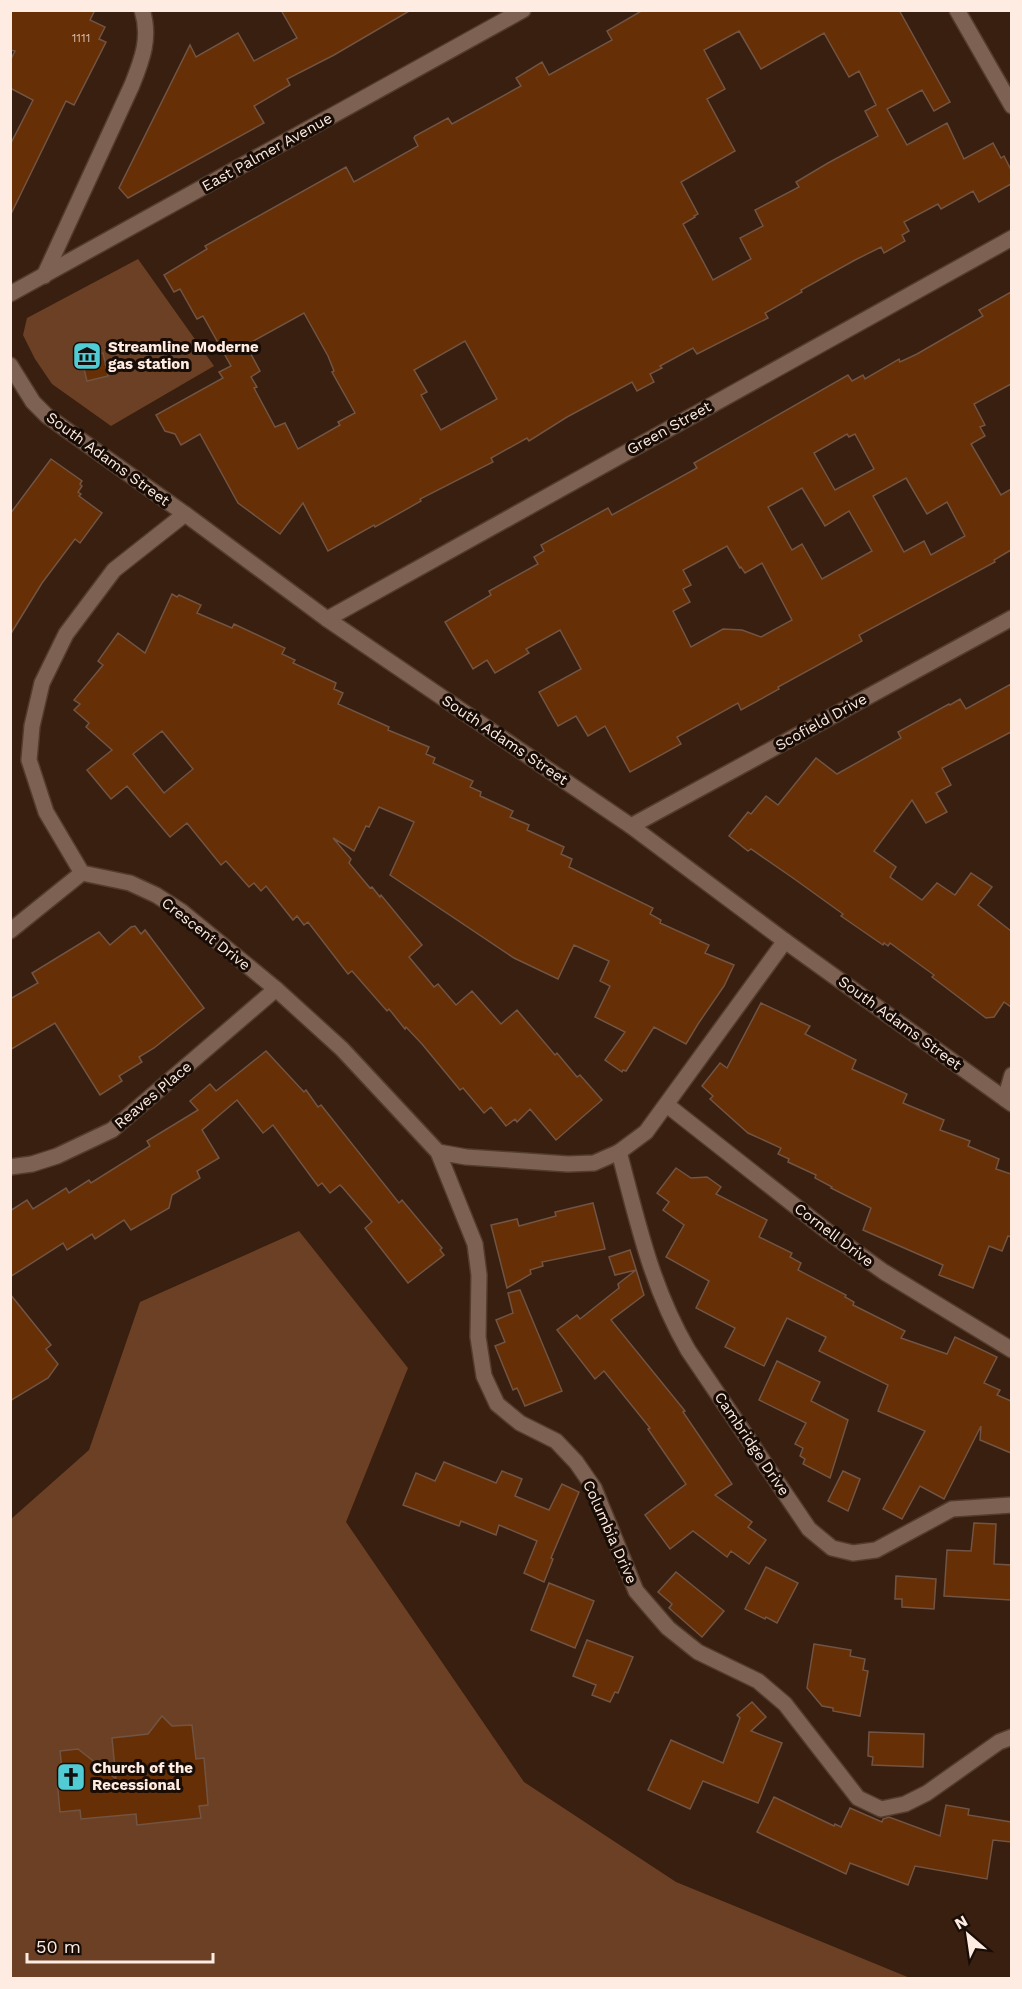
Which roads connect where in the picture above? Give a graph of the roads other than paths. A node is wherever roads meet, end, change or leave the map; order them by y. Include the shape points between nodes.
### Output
1 (142, 10) edge
2 (523, 10) edge
3 (957, 10) edge
4 (1011, 106) edge
5 (1011, 238) edge
6 (44, 276) junction
7 (10, 294) edge
8 (10, 365) edge
9 (185, 514) junction
10 (1011, 618) edge
11 (327, 619) junction
12 (631, 826) junction
13 (82, 873) junction
14 (10, 931) edge
15 (785, 941) junction
16 (276, 989) junction
17 (1011, 1075) edge
18 (1008, 1102) edge
19 (667, 1105) junction
20 (438, 1152) junction
21 (619, 1152) junction
22 (10, 1167) edge
23 (1011, 1350) edge
24 (1011, 1505) edge
25 (1011, 1737) edge

1 - 6 street via 146,44 136,75
2 - 6 street, East Palmer Avenue
3 - 4 street
5 - 11 street, Green Street
6 - 7 street, East Palmer Avenue
8 - 9 street, South Adams Street via 47,416
9 - 11 street, South Adams Street
9 - 13 street via 114,570 66,634 42,683 29,760 46,812
10 - 12 street, Scofield Drive
11 - 12 street, South Adams Street
12 - 15 street, South Adams Street
13 - 14 street
13 - 16 street, Crescent Drive via 130,883 156,895
15 - 18 street, South Adams Street
15 - 19 street
16 - 20 street, Crescent Drive via 342,1049
16 - 22 street, Reaves Place via 112,1130 57,1156
17 - 18 street
19 - 21 street via 646,1132
19 - 23 street, Cornell Drive via 884,1272
20 - 21 street via 568,1164 594,1163
20 - 25 street, Columbia Drive via 475,1244 478,1336 488,1386 497,1404 520,1423 556,1441 576,1462 594,1488 636,1591 668,1628 698,1652 758,1681 785,1704 858,1798 881,1809 905,1804 927,1793
21 - 24 street, Cambridge Drive via 654,1281 670,1320 809,1529 832,1548 853,1554 876,1550 952,1509

